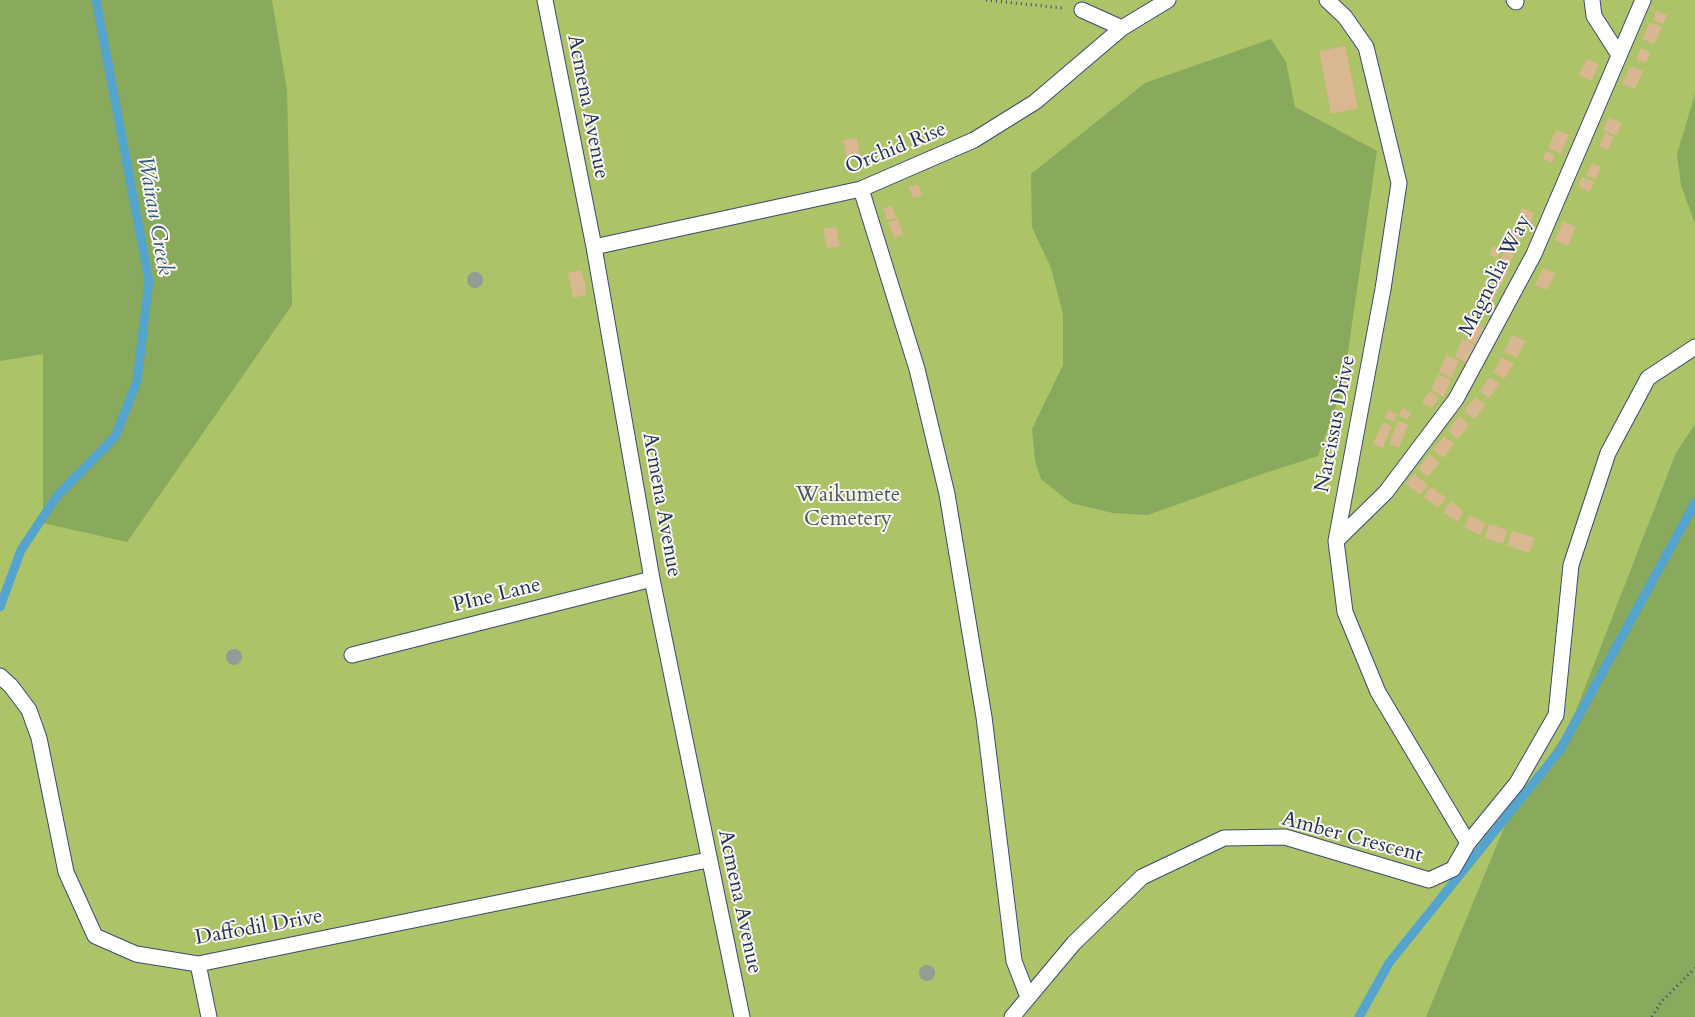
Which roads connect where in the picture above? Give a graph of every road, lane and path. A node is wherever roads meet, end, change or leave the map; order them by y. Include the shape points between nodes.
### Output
1 (544, 0) edge
2 (986, 0) edge
3 (1168, 0) edge
4 (1327, 0) edge
5 (1592, 0) edge
6 (1643, 0) edge
7 (1082, 10) joint
8 (1122, 28) junction
9 (1619, 55) junction
10 (861, 189) junction
11 (594, 247) junction
12 (1695, 347) edge
13 (1336, 540) junction
14 (652, 579) junction
15 (352, 655) dead end
16 (0, 676) edge
17 (1468, 843) junction
18 (708, 860) junction
19 (198, 964) junction
20 (1695, 968) edge
21 (1028, 997) junction
22 (209, 1017) edge
23 (742, 1017) edge
24 (1012, 1017) edge
25 (1652, 1017) edge

1 - 11 lane, Acmena Avenue
2 - 7 path
3 - 8 lane
4 - 13 lane, Narcissus Drive via 1345,17 1366,47 1399,183 1383,289
5 - 9 lane via 1594,16
6 - 9 lane, Magnolia Way
7 - 8 lane
8 - 10 lane, Orchid Rise via 1035,102 974,140
9 - 13 lane, Magnolia Way via 1534,254 1456,399 1386,492
10 - 11 lane, Orchid Rise
10 - 21 lane via 917,369 947,494 984,717 1014,960
11 - 14 lane, Acmena Avenue
12 - 17 lane, Amber Crescent via 1648,378 1608,453 1571,565 1556,714 1517,783
13 - 17 lane, Narcissus Drive via 1345,612 1378,692
14 - 15 lane, PIne Lane
14 - 18 lane, Acmena Avenue
16 - 19 lane, Daffodil Drive via 11,686 33,720 66,872 95,936 136,954
17 - 21 lane, Amber Crescent via 1453,869 1429,880 1284,838 1224,838 1142,876 1074,943
18 - 19 lane, Daffodil Drive
18 - 23 lane, Acmena Avenue
19 - 22 lane
20 - 25 path via 1661,1002
21 - 24 lane, Amber Crescent

